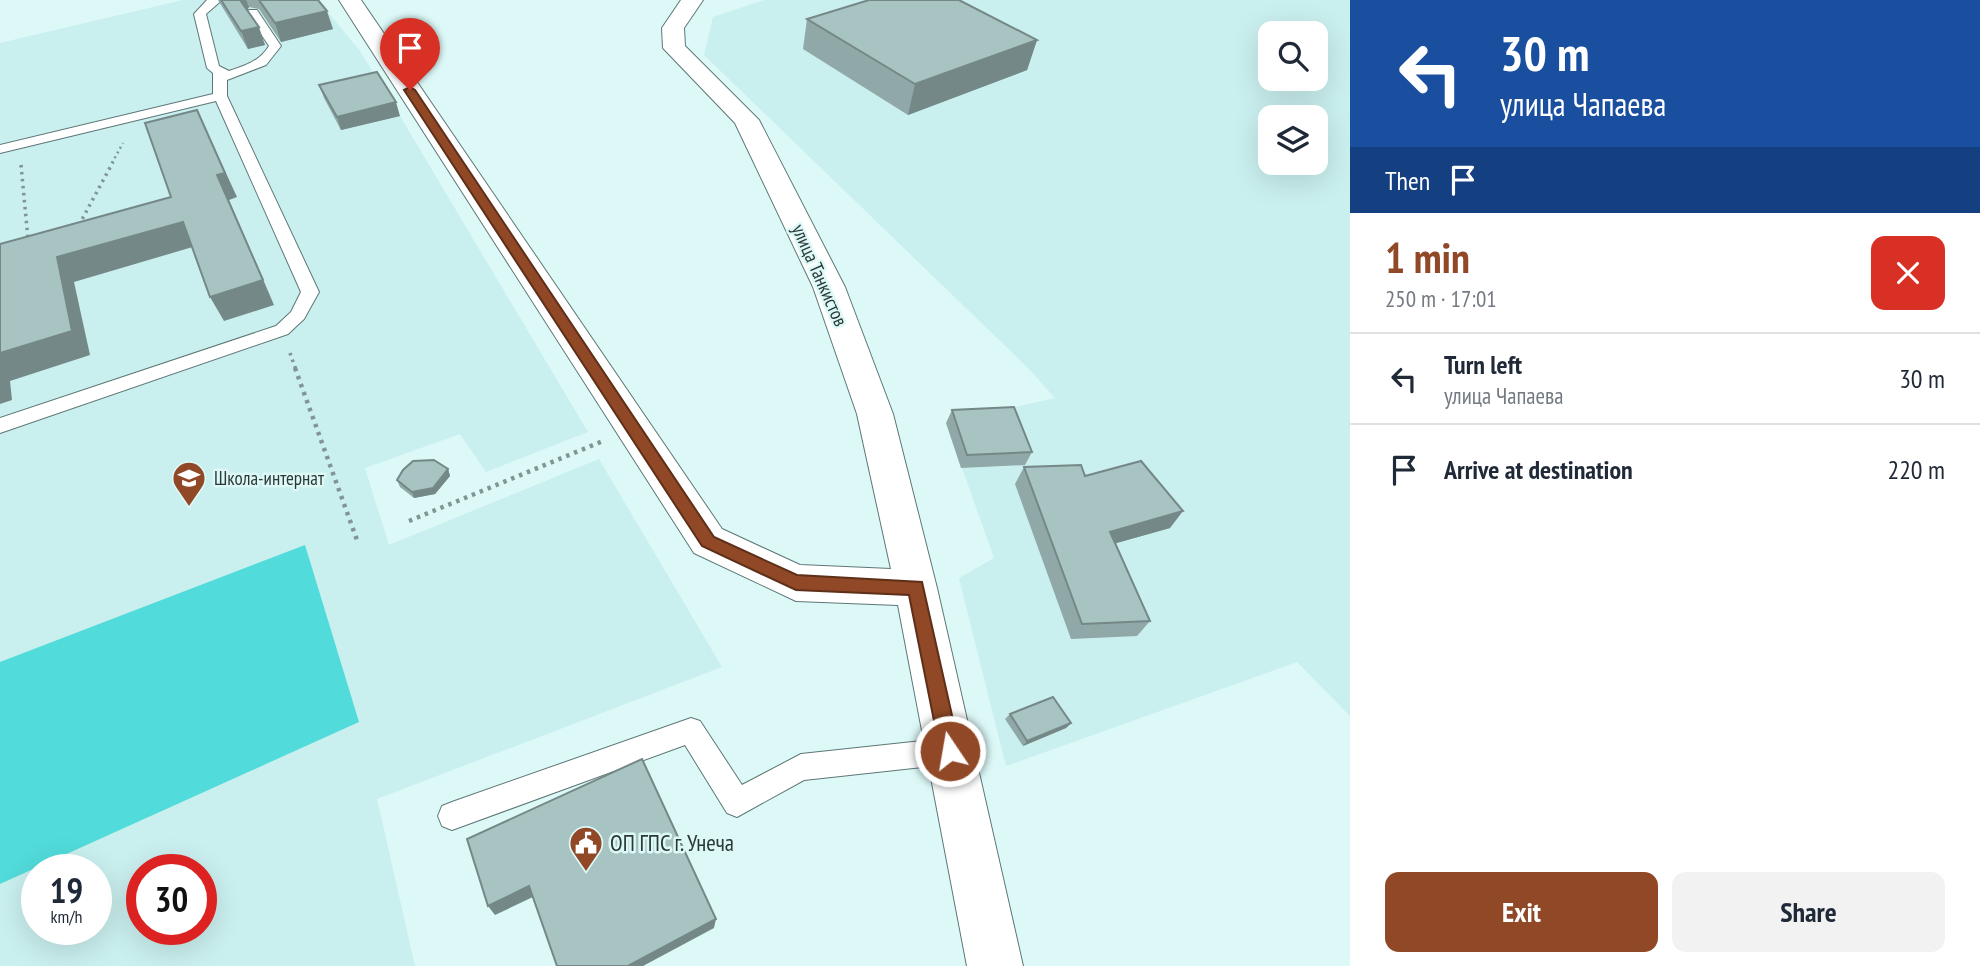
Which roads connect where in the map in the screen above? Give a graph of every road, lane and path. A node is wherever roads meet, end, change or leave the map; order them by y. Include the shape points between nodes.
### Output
1 (216, 0) edge
2 (350, 0) edge
3 (692, 0) edge
4 (253, 13) edge
5 (220, 72) junction
6 (220, 96) junction
7 (137, 116) junction
8 (19, 144) junction
9 (0, 149) edge
10 (76, 231) edge
11 (29, 251) edge
12 (282, 330) junction
13 (0, 426) edge
14 (633, 428) junction
15 (409, 521) dead end
16 (357, 540) dead end
17 (916, 588) junction
18 (950, 751) junction
19 (452, 816) dead end
20 (995, 966) edge

1 - 5 lane via 200,14 213,68
2 - 14 street
3 - 17 street, улица Танкистов via 673,28 674,48 746,120 829,287 876,414
4 - 5 lane via 275,46 271,55 253,68 228,76
5 - 6 lane
6 - 7 lane
6 - 12 lane via 310,292 298,315
7 - 8 lane
7 - 10 path
8 - 9 lane
8 - 11 path
12 - 13 lane
12 - 16 path
14 - 15 path
14 - 17 street via 708,541 796,583
17 - 18 street, улица Танкистов
18 - 19 lane via 801,767 737,803 691,730
18 - 20 street, улица Танкистов

